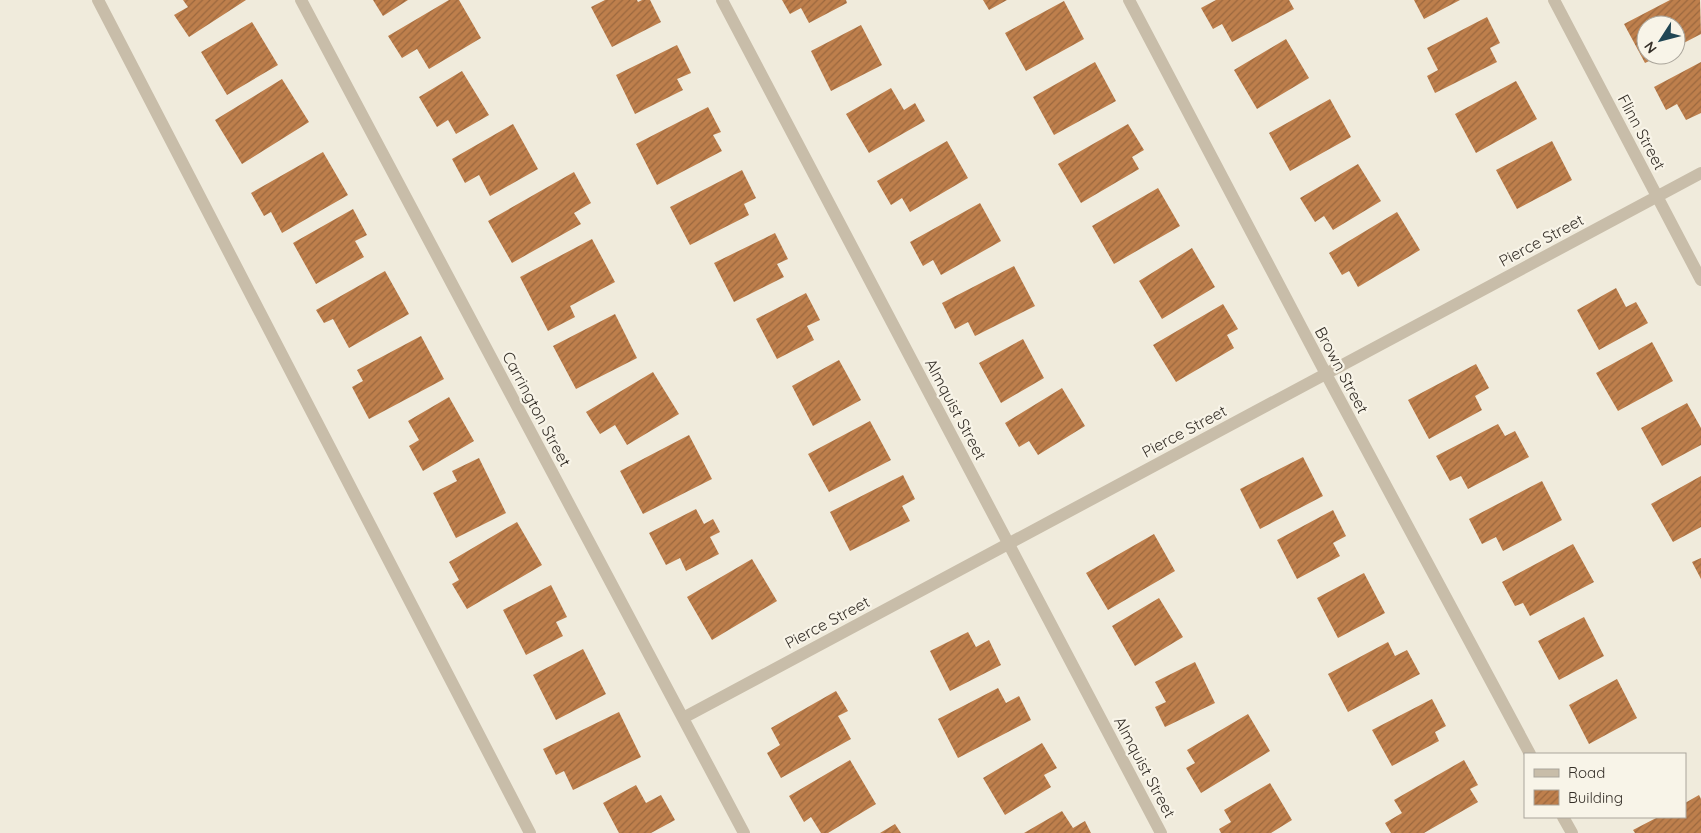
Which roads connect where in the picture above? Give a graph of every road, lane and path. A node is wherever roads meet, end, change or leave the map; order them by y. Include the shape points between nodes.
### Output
1 (98, 0) edge
2 (301, 0) edge
3 (722, 0) edge
4 (1129, 0) edge
5 (1554, 0) edge
6 (1701, 173) edge
7 (1657, 197) junction
8 (1701, 280) edge
9 (1326, 374) junction
10 (1009, 544) junction
11 (683, 718) junction
12 (1529, 753) edge
13 (1564, 818) edge
14 (530, 833) edge
15 (744, 833) edge
16 (1161, 833) edge
17 (1572, 833) edge

1 - 14 street
2 - 11 street, Carrington Street
3 - 10 street, Almquist Street
4 - 9 street, Brown Street
5 - 7 street, Flinn Street
6 - 7 street, Pierce Street
7 - 8 street, Flinn Street
7 - 9 street, Pierce Street
9 - 10 street, Pierce Street
9 - 12 street, Brown Street
10 - 11 street, Pierce Street
10 - 16 street, Almquist Street
11 - 15 street, Carrington Street
13 - 17 street

